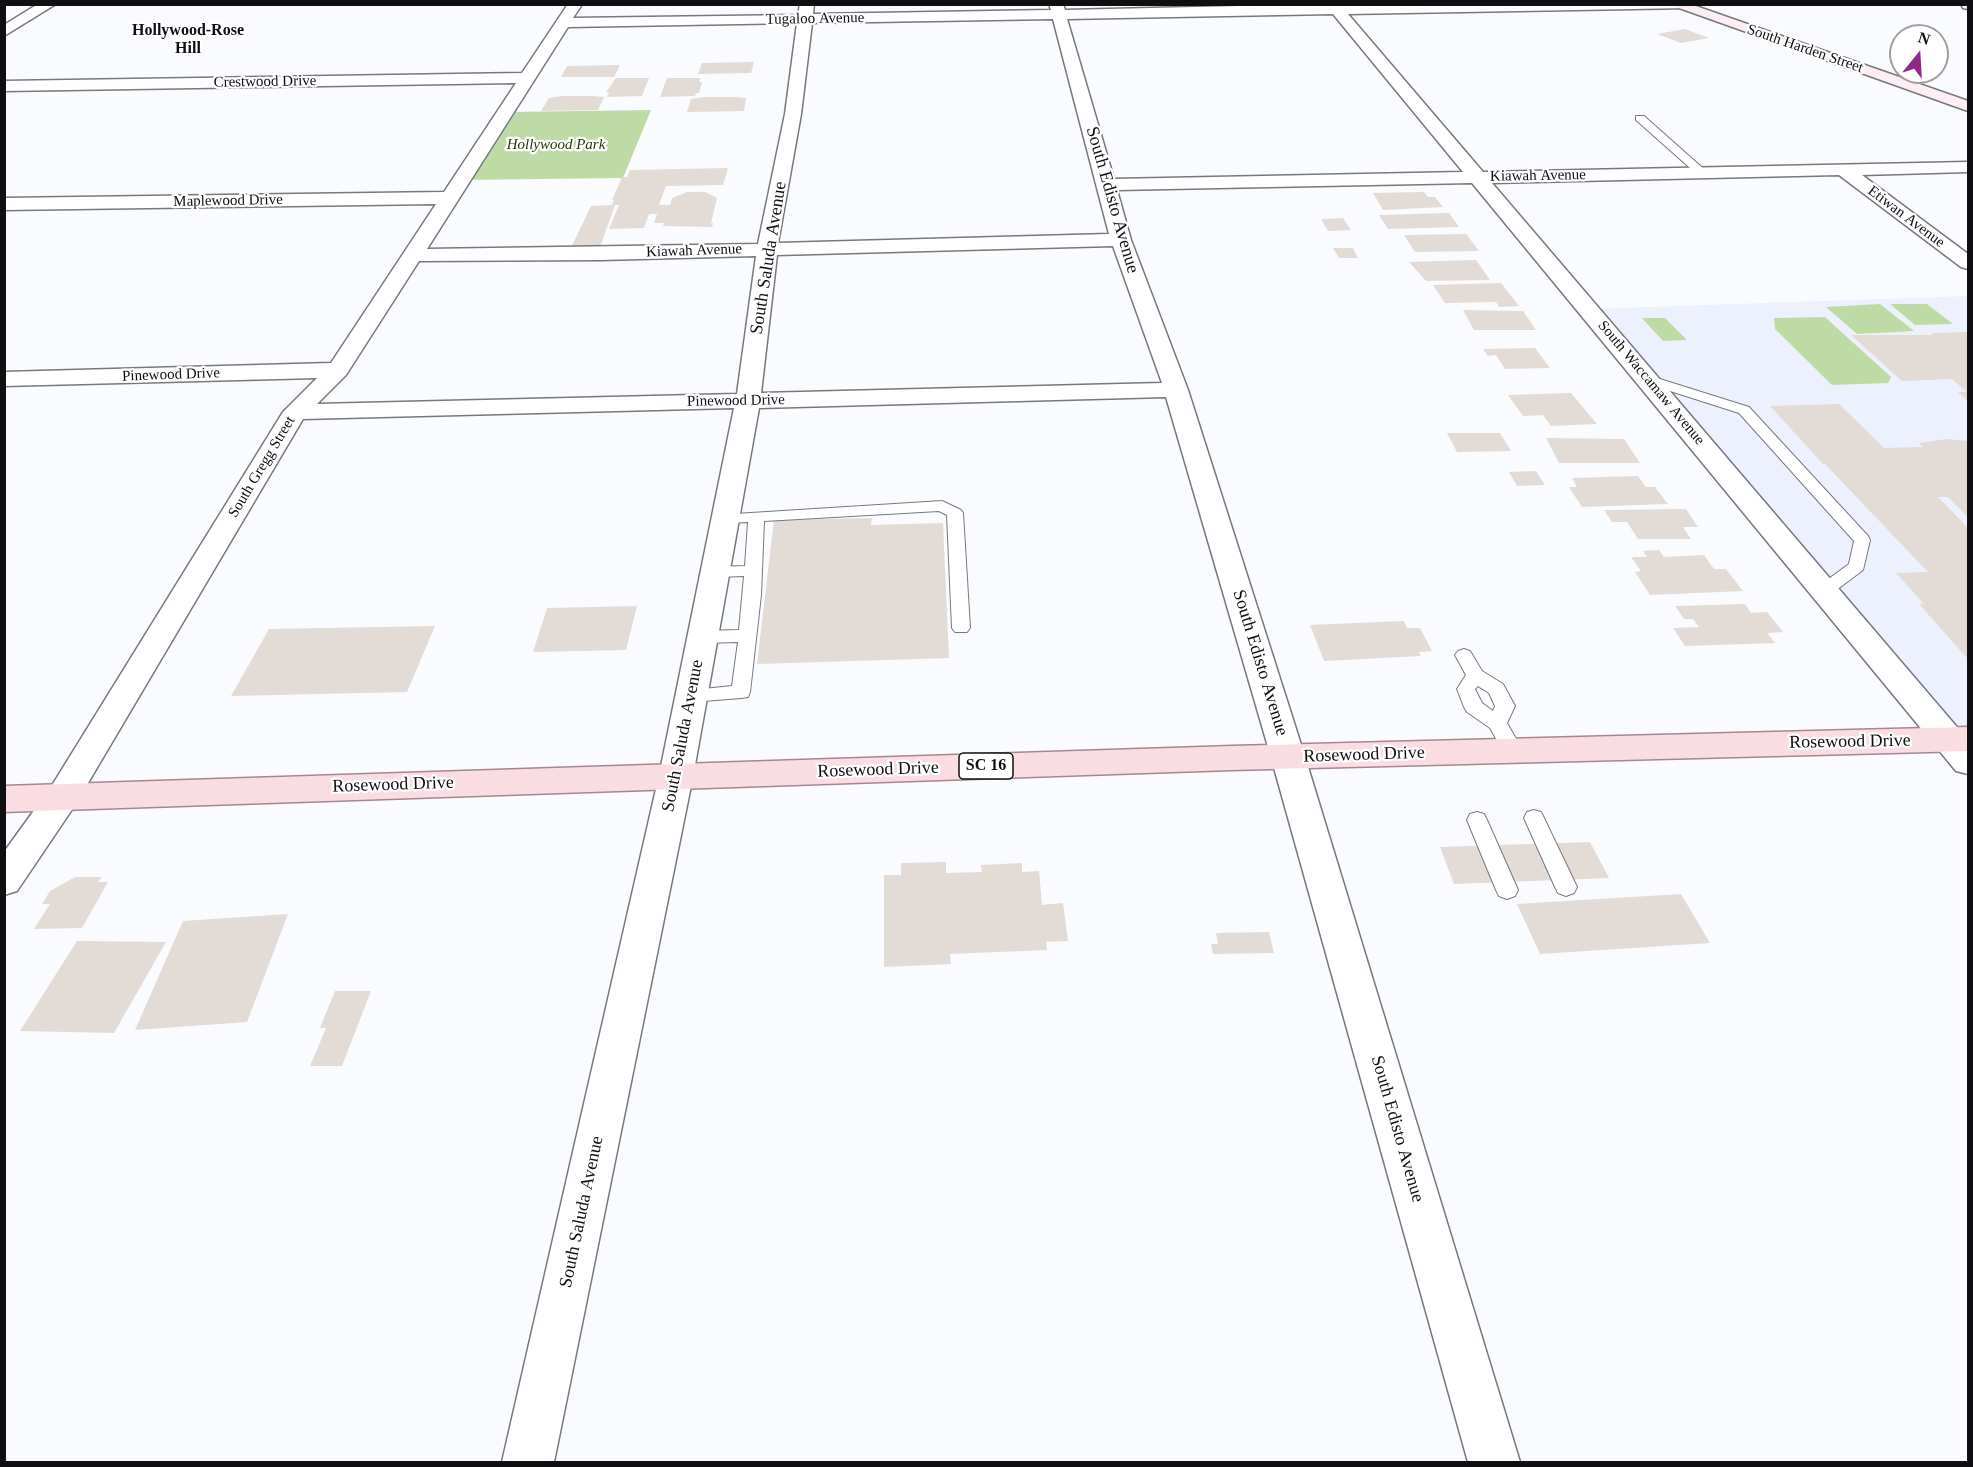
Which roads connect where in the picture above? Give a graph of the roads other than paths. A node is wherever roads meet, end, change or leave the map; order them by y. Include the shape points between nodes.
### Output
1 (49, 4) edge
2 (1682, 5) edge
3 (1335, 8) edge
4 (1057, 10) edge
5 (805, 12) edge
6 (569, 14) edge
7 (4, 32) edge
8 (525, 78) junction
9 (4, 86) edge
10 (1968, 106) edge
11 (1640, 118) dead end
12 (1968, 168) edge
13 (1844, 170) junction
14 (1702, 173) junction
15 (1478, 178) junction
16 (1107, 185) junction
17 (451, 198) junction
18 (4, 204) edge
19 (1121, 240) junction
20 (767, 249) junction
21 (411, 255) junction
22 (1968, 263) edge
23 (338, 370) junction
24 (4, 379) edge
25 (1647, 379) junction
26 (1176, 390) junction
27 (748, 400) junction
28 (296, 412) junction
29 (741, 517) junction
30 (753, 571) junction
31 (715, 572) junction
32 (1825, 590) junction
33 (961, 628) dead end
34 (747, 636) junction
35 (702, 637) junction
36 (1464, 655) dead end
37 (1475, 675) junction
38 (691, 696) junction
39 (1505, 737) junction
40 (1962, 747) edge
41 (1288, 757) junction
42 (676, 776) junction
43 (63, 796) junction
44 (4, 799) edge
45 (1534, 818) dead end
46 (1477, 820) dead end
47 (4, 881) edge
48 (1566, 888) dead end
49 (1507, 890) dead end
50 (528, 1462) edge
51 (1494, 1462) edge

1 - 7 street
2 - 3 street, Tugaloo Avenue
2 - 10 main road, South Harden Street
3 - 4 street, Tugaloo Avenue
3 - 15 street, South Waccamaw Avenue
4 - 5 street, Tugaloo Avenue
4 - 16 street, South Edisto Avenue
5 - 6 street, Tugaloo Avenue
5 - 20 street, South Saluda Avenue via 793,114
6 - 8 street, South Gregg Street
8 - 9 street, Crestwood Drive
8 - 17 street, South Gregg Street
11 - 14 lane
12 - 13 street, Kiawah Avenue
13 - 14 street, Kiawah Avenue
13 - 22 street, Etiwan Avenue
14 - 15 street, Kiawah Avenue
15 - 16 street, Kiawah Avenue
15 - 25 street, South Waccamaw Avenue
16 - 19 street, South Edisto Avenue
17 - 18 street, Maplewood Drive
17 - 21 street, South Gregg Street
19 - 20 street, Kiawah Avenue
19 - 26 street, South Edisto Avenue
20 - 21 street, Kiawah Avenue
20 - 27 street, South Saluda Avenue
21 - 23 street, South Gregg Street
23 - 24 street, Pinewood Drive
23 - 28 street, South Gregg Street
25 - 32 street, South Waccamaw Avenue
25 - 32 lane via 1744,410 1862,540 1857,566
26 - 27 street, Pinewood Drive
26 - 41 street, South Edisto Avenue
27 - 28 street, Pinewood Drive
27 - 29 street, South Saluda Avenue
28 - 43 street, South Gregg Street
29 - 30 lane
29 - 31 street, South Saluda Avenue
29 - 33 lane via 942,506 956,513
30 - 31 lane
30 - 34 lane
31 - 35 street, South Saluda Avenue
32 - 40 street, South Waccamaw Avenue
34 - 35 lane
34 - 38 lane via 741,692
35 - 38 street, South Saluda Avenue
36 - 37 lane
37 - 39 lane via 1496,689 1505,706
37 - 39 lane via 1466,689 1474,707
38 - 42 street, South Saluda Avenue
39 - 40 main road, Rosewood Drive / SC 16
39 - 41 main road, Rosewood Drive / SC 16
41 - 42 main road, Rosewood Drive / SC 16
41 - 51 street, South Edisto Avenue
42 - 43 main road, Rosewood Drive / SC 16
42 - 50 street, South Saluda Avenue
43 - 44 main road, Rosewood Drive / SC 16
43 - 47 street, South Gregg Street
45 - 48 lane
46 - 49 lane

